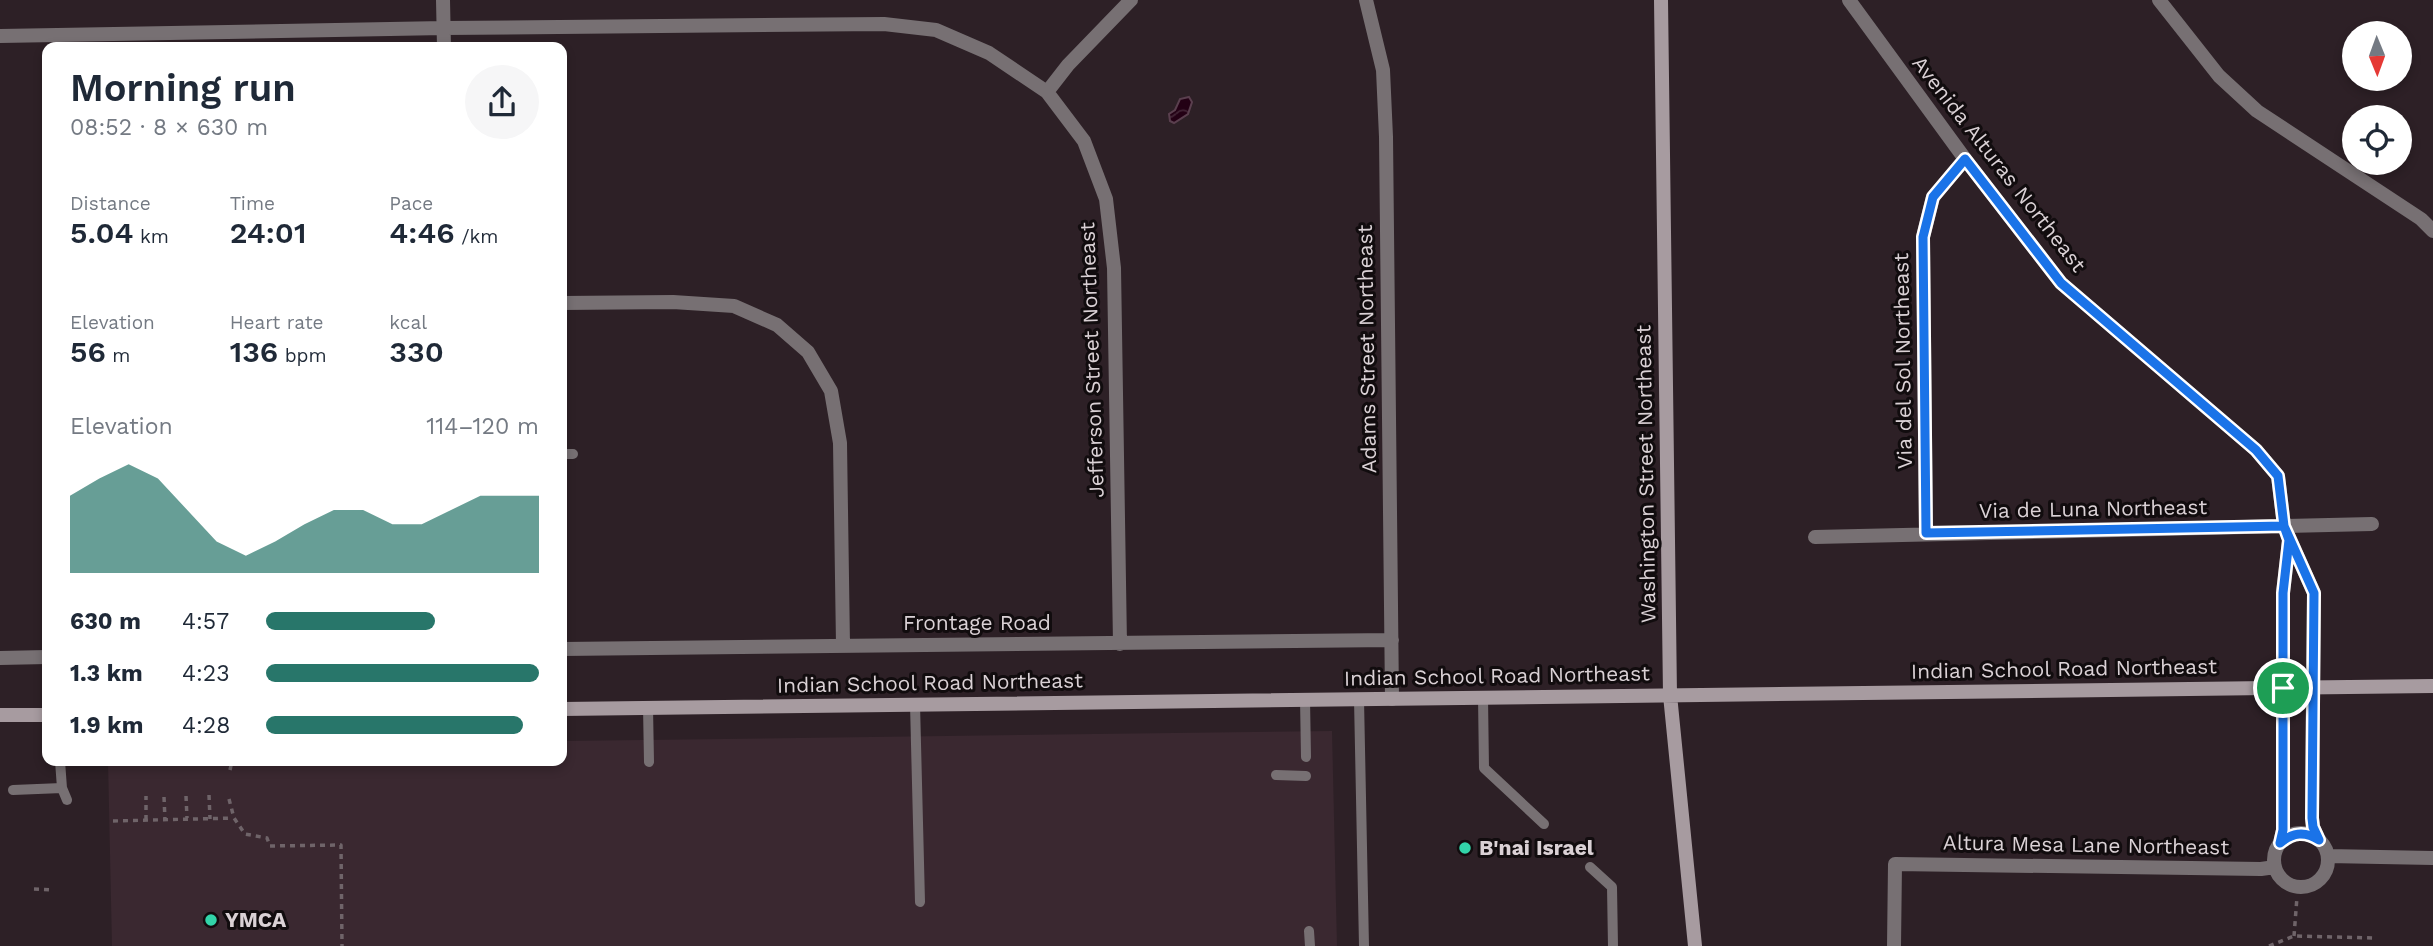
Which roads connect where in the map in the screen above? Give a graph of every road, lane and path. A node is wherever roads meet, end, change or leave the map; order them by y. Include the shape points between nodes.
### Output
1 (443, 0) edge
2 (1131, 0) edge
3 (1366, 0) edge
4 (1661, 0) edge
5 (1849, 0) edge
6 (2160, 0) edge
7 (444, 28) junction
8 (0, 36) edge
9 (444, 42) edge
10 (1047, 92) junction
11 (1965, 159) junction
12 (2433, 231) edge
13 (567, 303) edge
14 (2372, 524) dead end
15 (2284, 526) junction
16 (1926, 533) junction
17 (1815, 537) dead end
18 (2289, 540) junction
19 (1392, 640) junction
20 (1120, 644) junction
21 (843, 645) junction
22 (567, 649) edge
23 (42, 657) edge
24 (0, 658) edge
25 (2433, 686) edge
26 (2283, 688) junction
27 (2314, 688) junction
28 (1670, 695) junction
29 (1483, 697) junction
30 (1305, 699) junction
31 (1359, 699) junction
32 (1392, 699) junction
33 (915, 704) junction
34 (648, 708) junction
35 (567, 709) edge
36 (0, 715) edge
37 (42, 715) edge
38 (1306, 757) dead end
39 (649, 762) dead end
40 (60, 766) edge
41 (231, 766) edge
42 (230, 769) dead end
43 (1276, 775) dead end
44 (1306, 776) dead end
45 (62, 789) junction
46 (13, 790) dead end
47 (209, 795) dead end
48 (146, 796) dead end
49 (186, 796) dead end
50 (164, 797) dead end
51 (229, 799) dead end
52 (67, 800) dead end
53 (210, 818) junction
54 (234, 818) junction
55 (187, 819) junction
56 (146, 820) junction
57 (165, 820) junction
58 (113, 821) dead end
59 (1544, 824) dead end
60 (2319, 840) junction
61 (2280, 843) junction
62 (2328, 856) junction
63 (2433, 858) edge
64 (1590, 867) dead end
65 (2275, 867) junction
66 (34, 889) dead end
67 (54, 890) dead end
68 (2297, 897) dead end
69 (920, 902) dead end
70 (1309, 931) dead end
71 (2294, 936) junction
72 (2373, 938) dead end
73 (342, 946) edge
74 (1310, 946) edge
75 (1364, 946) edge
76 (1613, 946) edge
77 (1695, 946) edge
78 (1894, 946) edge
79 (2269, 946) edge

1 - 7 street
2 - 10 street
3 - 19 street, Adams Street Northeast via 1383,70
4 - 28 street, Washington Street Northeast
5 - 11 street, Avenida Alturas Northeast
6 - 12 street via 2219,76 2257,111
7 - 8 street, Jefferson Street Northeast
7 - 9 street
7 - 10 street, Jefferson Street Northeast via 884,24 936,30 989,53
10 - 20 street, Jefferson Street Northeast via 1084,141 1107,199 1114,268
11 - 15 street, Avenida Alturas Northeast via 2061,283 2256,450 2278,476
11 - 16 street, Via del Sol Northeast via 1933,197 1923,237
13 - 21 street via 734,306 777,325 808,352 831,391 840,443
14 - 15 street, Via de Luna Northeast
15 - 16 street, Via de Luna Northeast
15 - 18 street, Avenida Alturas Northeast
16 - 17 street, Via de Luna Northeast
18 - 26 street via 2283,593
18 - 27 street, Avenida Alturas Northeast via 2314,593
19 - 20 street, Frontage Road
19 - 32 street, Adams Street Northeast
20 - 21 street, Frontage Road
21 - 22 street, Frontage Road
23 - 24 street
25 - 27 street, Indian School Road Northeast
26 - 27 street, Indian School Road Northeast
26 - 28 street, Indian School Road Northeast
26 - 61 street
27 - 60 street, Avenida Alturas Northeast via 2312,818
28 - 29 street, Indian School Road Northeast
28 - 77 street, Washington Street Northeast
29 - 32 street, Indian School Road Northeast
29 - 59 lane via 1484,768
30 - 31 street, Indian School Road Northeast
30 - 33 street, Indian School Road Northeast
30 - 38 lane
31 - 32 street, Indian School Road Northeast
31 - 75 lane
33 - 34 street, Indian School Road Northeast
33 - 69 lane
34 - 35 street, Indian School Road Northeast
34 - 39 lane
36 - 37 street
40 - 45 lane
41 - 42 path
43 - 44 lane
45 - 46 lane
45 - 52 lane
47 - 53 path
48 - 56 path
49 - 55 path
50 - 57 path
51 - 54 path
53 - 54 path
53 - 55 path
54 - 73 path via 245,834 267,838 270,846 341,845
55 - 57 path
56 - 57 path
56 - 58 path
60 - 61 street via 2303,833
60 - 62 street
61 - 65 street
62 - 63 street
62 - 65 street via 2324,873 2310,885 2285,881
64 - 76 lane via 1612,887
65 - 78 street, Altura Mesa Lane Northeast via 1895,864
66 - 67 path
68 - 71 path
70 - 74 lane
71 - 72 path
71 - 79 path

